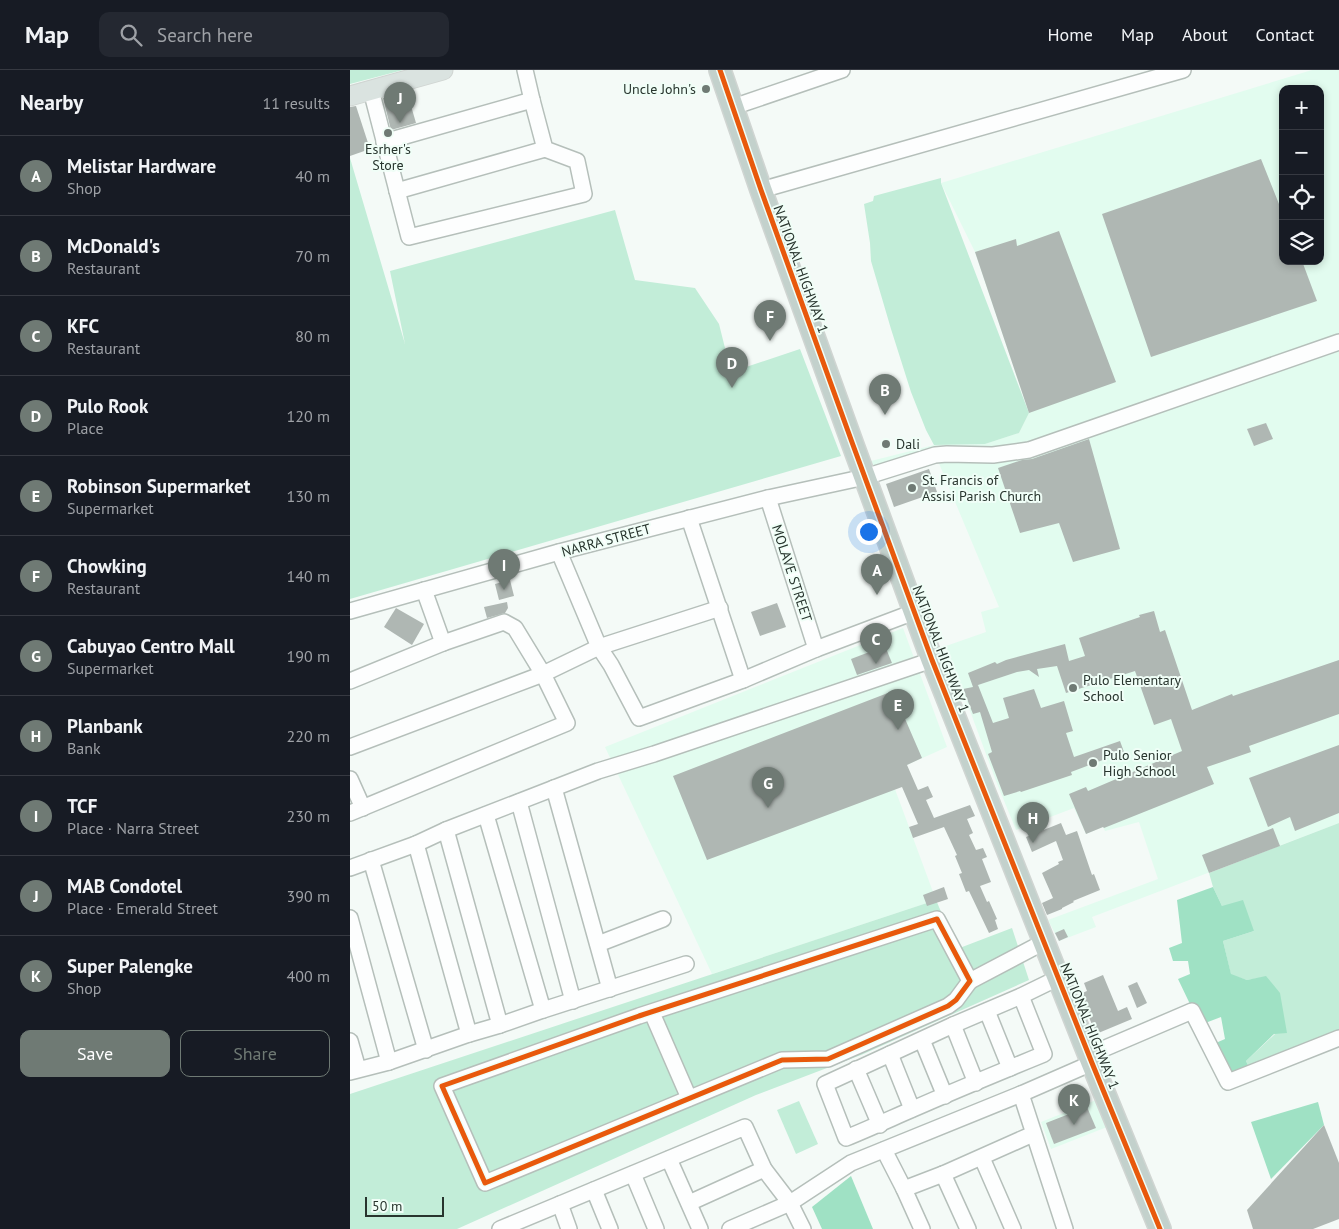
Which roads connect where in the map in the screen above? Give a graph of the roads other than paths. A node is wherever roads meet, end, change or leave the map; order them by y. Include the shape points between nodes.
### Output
1 (443, 70) edge
2 (525, 70) edge
3 (720, 70) edge
4 (842, 70) edge
5 (1183, 70) edge
6 (371, 90) junction
7 (350, 96) edge
8 (532, 100) junction
9 (733, 107) junction
10 (384, 142) junction
11 (545, 149) junction
12 (397, 190) junction
13 (761, 190) junction
14 (1339, 342) edge
15 (865, 477) junction
16 (768, 498) junction
17 (689, 518) junction
18 (559, 552) junction
19 (424, 590) junction
20 (720, 608) junction
21 (350, 610) edge
22 (914, 612) junction
23 (443, 643) junction
24 (600, 647) junction
25 (816, 649) junction
26 (932, 660) junction
27 (543, 674) junction
28 (743, 680) junction
29 (350, 681) edge
30 (350, 747) edge
31 (350, 779) edge
32 (554, 788) junction
33 (518, 802) junction
34 (356, 810) edge
35 (486, 815) junction
36 (446, 830) junction
37 (416, 844) junction
38 (371, 860) junction
39 (350, 868) edge
40 (350, 918) edge
41 (663, 919) dead end
42 (1044, 942) junction
43 (598, 944) junction
44 (686, 964) dead end
45 (1058, 978) junction
46 (970, 981) junction
47 (610, 989) junction
48 (1021, 996) junction
49 (573, 1002) junction
50 (543, 1010) junction
51 (987, 1011) junction
52 (652, 1013) junction
53 (953, 1025) junction
54 (500, 1026) junction
55 (469, 1034) junction
56 (1339, 1038) edge
57 (922, 1040) junction
58 (350, 1041) edge
59 (426, 1050) junction
60 (890, 1054) junction
61 (1090, 1059) junction
62 (389, 1062) junction
63 (1010, 1068) junction
64 (856, 1070) junction
65 (354, 1071) edge
66 (976, 1083) junction
67 (1021, 1094) junction
68 (945, 1096) junction
69 (689, 1098) junction
70 (912, 1109) junction
71 (880, 1125) junction
72 (1033, 1134) junction
73 (884, 1150) junction
74 (982, 1158) junction
75 (669, 1159) junction
76 (764, 1169) junction
77 (633, 1174) junction
78 (943, 1174) junction
79 (904, 1189) junction
80 (594, 1190) junction
81 (689, 1203) junction
82 (790, 1203) junction
83 (560, 1204) junction
84 (523, 1224) edge
85 (500, 1229) edge
86 (570, 1229) edge
87 (610, 1229) edge
88 (656, 1229) edge
89 (700, 1229) edge
90 (730, 1229) edge
91 (803, 1229) edge
92 (922, 1229) edge
93 (968, 1229) edge
94 (1014, 1229) edge
95 (1065, 1229) edge
96 (1160, 1229) edge

1 - 6 main road
2 - 8 street
3 - 9 highway, NATIONAL HIGHWAY 1
4 - 9 street
5 - 13 street
6 - 7 main road
6 - 10 street
8 - 10 street
8 - 11 street
9 - 13 highway, NATIONAL HIGHWAY 1
10 - 12 street
11 - 12 street
11 - 12 street via 577,161 584,194 409,238
13 - 15 highway, NATIONAL HIGHWAY 1
14 - 15 street, NARRA STREET via 1028,450 993,456 936,455
15 - 16 street, NARRA STREET
15 - 22 highway, NATIONAL HIGHWAY 1
16 - 17 street, NARRA STREET
16 - 25 street, MOLAVE STREET
17 - 18 street, NARRA STREET
17 - 20 street
18 - 19 street, NARRA STREET
18 - 24 street
19 - 21 street, NARRA STREET
19 - 23 street
20 - 24 street
20 - 28 street
22 - 25 street
22 - 26 highway, NATIONAL HIGHWAY 1
23 - 27 street via 504,622 515,628
23 - 29 street
24 - 27 street
24 - 28 street via 639,718
25 - 28 street
26 - 32 street via 598,770
26 - 42 highway, NATIONAL HIGHWAY 1
27 - 30 street
27 - 34 street via 566,722
31 - 34 street
32 - 33 street
32 - 43 street
33 - 35 street
33 - 49 street
35 - 36 street
35 - 50 street
36 - 37 street
36 - 54 street
37 - 38 street
37 - 55 street
38 - 39 street
38 - 59 street
40 - 62 street
41 - 43 street
42 - 45 highway, NATIONAL HIGHWAY 1
42 - 46 street
43 - 47 street
44 - 47 street
45 - 48 street
45 - 61 highway, NATIONAL HIGHWAY 1
46 - 52 street via 937,919
46 - 69 street via 948,1006 828,1059 782,1060
47 - 49 street
48 - 51 street
48 - 63 street via 1044,1054
49 - 50 street
50 - 54 street
51 - 53 street
51 - 63 street
52 - 69 street
52 - 69 street via 442,1086 484,1183
53 - 57 street
53 - 66 street
54 - 55 street
55 - 59 street
56 - 61 street via 1228,1082 1192,1011
57 - 60 street
57 - 68 street
58 - 65 street
59 - 62 street
60 - 64 street
60 - 70 street
61 - 67 street
61 - 96 highway, NATIONAL HIGHWAY 1
62 - 65 street
63 - 66 street
64 - 71 street
64 - 71 street via 825,1084 846,1138
66 - 68 street
67 - 72 street
67 - 73 street
68 - 70 street
70 - 71 street
72 - 74 street
72 - 95 street
73 - 79 street
73 - 82 street via 851,1163
74 - 78 street
74 - 94 street
75 - 76 street via 744,1127
75 - 77 street
75 - 81 street
76 - 81 street
76 - 82 street
77 - 80 street
77 - 88 street
78 - 79 street
78 - 93 street
79 - 92 street
80 - 83 street
80 - 87 street
81 - 89 street
82 - 90 street
82 - 91 street
83 - 84 street
83 - 86 street
84 - 85 street

